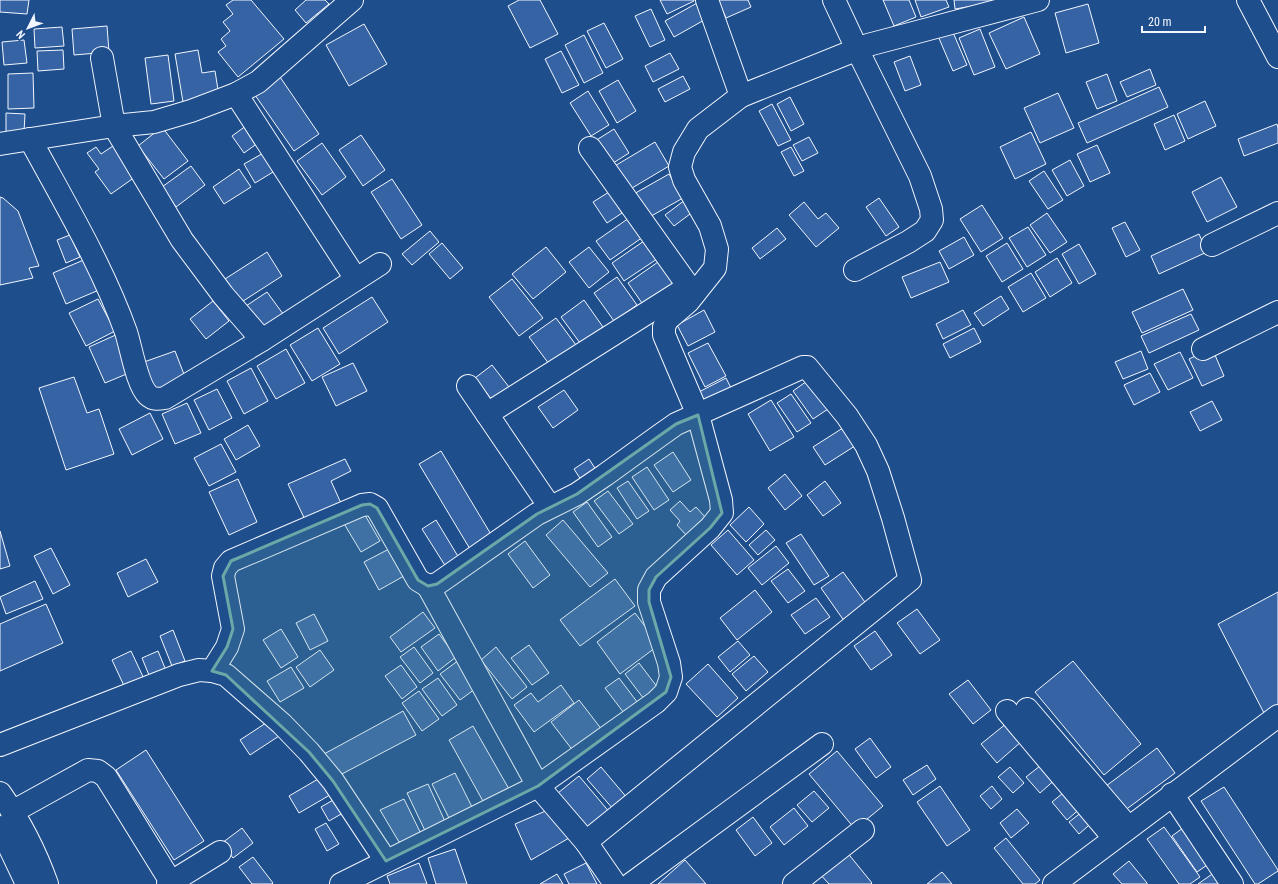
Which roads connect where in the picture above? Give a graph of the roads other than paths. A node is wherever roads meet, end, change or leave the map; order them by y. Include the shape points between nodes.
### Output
1 (352, 0) edge
2 (707, 0) edge
3 (834, 0) edge
4 (1038, 0) edge
5 (1248, 0) edge
6 (857, 49) junction
7 (1278, 57) edge
8 (102, 58) dead end
9 (236, 94) junction
10 (741, 96) junction
11 (114, 126) junction
12 (30, 139) junction
13 (0, 144) edge
14 (590, 148) dead end
15 (1278, 213) edge
16 (1212, 245) dead end
17 (380, 264) dead end
18 (855, 270) dead end
19 (356, 279) junction
20 (691, 291) junction
21 (1278, 312) edge
22 (262, 340) junction
23 (1203, 349) dead end
24 (468, 386) dead end
25 (487, 414) junction
26 (698, 415) junction
27 (550, 507) junction
28 (428, 586) junction
29 (212, 671) junction
30 (1017, 710) dead end
31 (1278, 716) edge
32 (822, 744) dead end
33 (0, 745) edge
34 (538, 786) junction
35 (0, 793) edge
36 (1172, 794) junction
37 (6, 820) edge
38 (863, 830) dead end
39 (1121, 832) junction
40 (586, 842) junction
41 (220, 852) dead end
42 (386, 861) junction
43 (169, 883) edge
44 (27, 884) edge
45 (47, 884) edge
46 (341, 884) edge
47 (615, 884) edge
48 (631, 884) edge
49 (794, 884) edge
50 (1054, 884) edge
51 (1232, 884) edge

1 - 9 street via 258,82
2 - 10 street
3 - 6 street
4 - 6 street
5 - 7 street
6 - 10 street
6 - 18 street via 920,176 932,220 925,230 908,242
8 - 11 street
9 - 11 street via 154,122
9 - 19 street
10 - 20 street via 698,129 684,152 680,167 684,180 710,226 717,249 715,268
11 - 12 street
11 - 22 street via 182,240 222,295
12 - 13 street
12 - 22 street via 98,264 126,332 142,387 148,396 155,399 165,398
14 - 20 street
15 - 16 street
17 - 19 street
19 - 22 street
20 - 25 street
20 - 26 street via 688,302 667,320 664,336
21 - 23 street
24 - 25 street
25 - 27 street
26 - 27 street via 676,424 577,494
26 - 34 street via 721,500 722,513 710,528 656,577 649,590 648,602 670,670 671,677 666,692 656,702
26 - 40 street via 807,367 847,416 866,445 878,471 910,580
27 - 28 street via 437,584
28 - 29 street via 418,580 377,508 370,504 362,505 232,561 225,568 223,576 233,630 227,647
28 - 34 street
29 - 33 street via 199,670 179,675
29 - 42 street via 226,675 282,724 309,752 333,781
30 - 39 street
31 - 36 street
32 - 48 street
34 - 40 street
34 - 42 street
35 - 37 street
36 - 39 street
36 - 51 street
37 - 43 street via 88,770 98,771 106,777
37 - 44 street
37 - 45 street via 27,839
38 - 49 street
39 - 50 street
40 - 47 street
41 - 43 street
42 - 46 street

